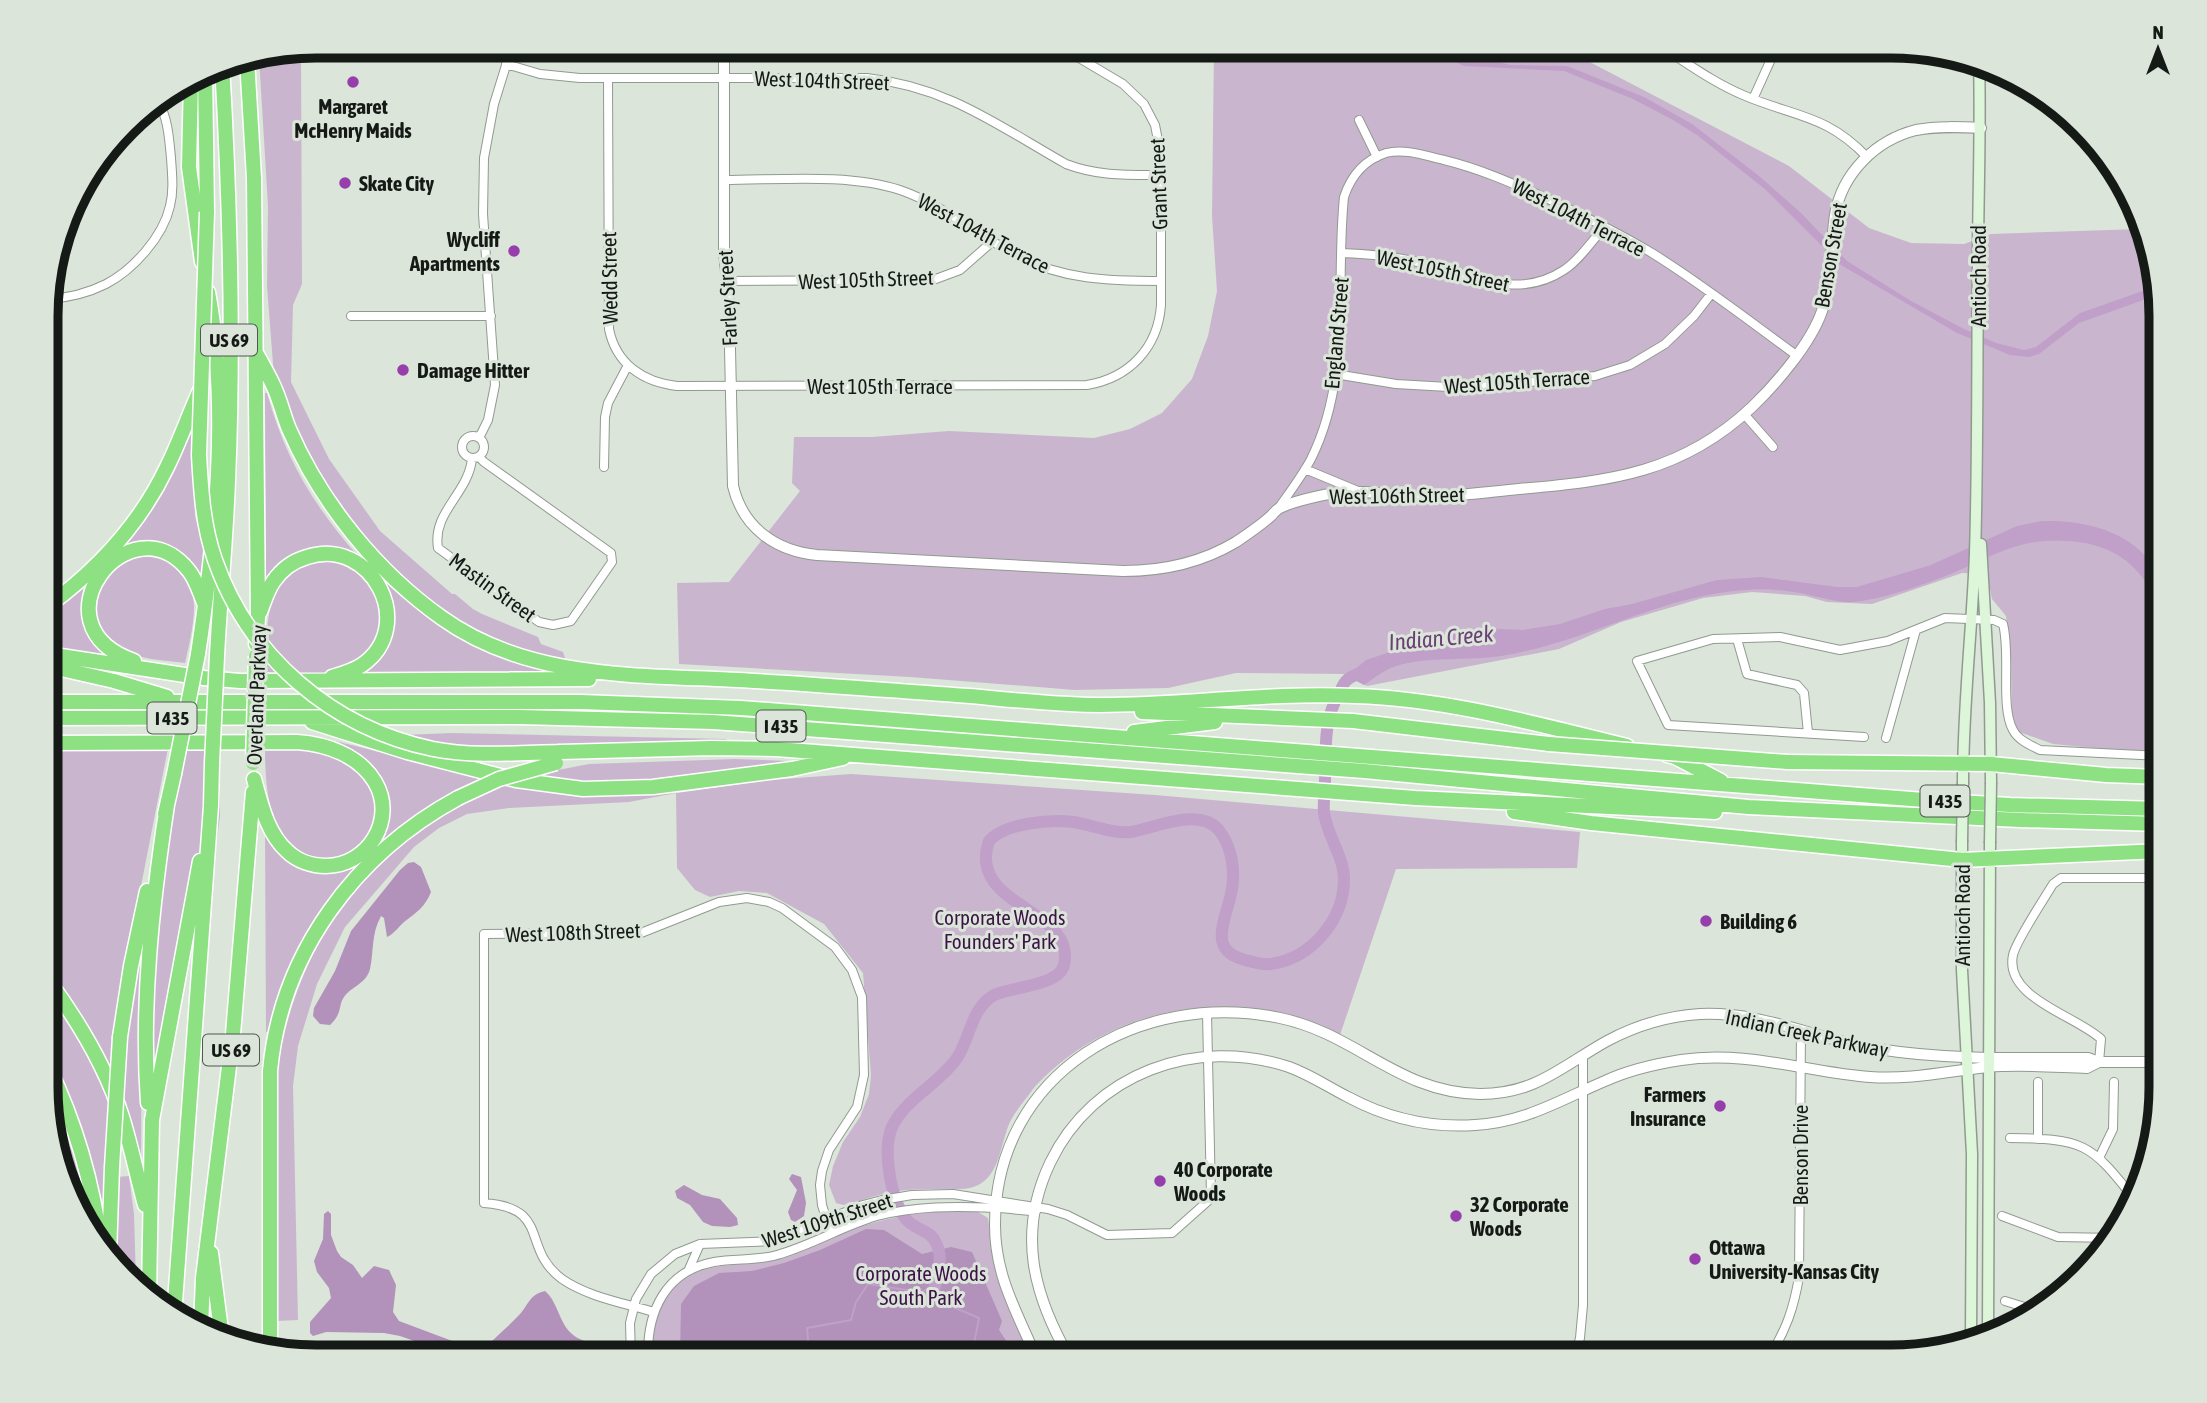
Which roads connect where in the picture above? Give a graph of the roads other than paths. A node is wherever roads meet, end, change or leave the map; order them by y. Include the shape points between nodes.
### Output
1 (508, 58) edge
2 (724, 58) edge
3 (1080, 58) edge
4 (1679, 58) edge
5 (1772, 58) edge
6 (506, 64) junction
7 (247, 67) edge
8 (1979, 73) edge
9 (223, 75) edge
10 (608, 78) junction
11 (724, 78) junction
12 (205, 82) edge
13 (191, 90) edge
14 (1753, 99) junction
15 (161, 109) edge
16 (1359, 120) dead end
17 (1981, 128) junction
18 (1867, 157) junction
19 (1377, 158) junction
20 (1161, 175) junction
21 (724, 180) junction
22 (1605, 227) junction
23 (993, 241) junction
24 (1342, 253) junction
25 (727, 281) junction
26 (1161, 281) junction
27 (1711, 293) junction
28 (58, 298) edge
29 (351, 316) dead end
30 (491, 316) junction
31 (255, 351) junction
32 (1796, 355) junction
33 (628, 365) junction
34 (1134, 365) joint
35 (1335, 374) junction
36 (202, 385) junction
37 (730, 386) junction
38 (1744, 414) junction
39 (479, 438) junction
40 (1773, 447) dead end
41 (476, 458) junction
42 (604, 467) dead end
43 (1305, 469) junction
44 (1361, 492) junction
45 (1278, 509) junction
46 (767, 539) joint
47 (1979, 574) junction
48 (58, 598) edge
49 (205, 607) junction
50 (258, 618) junction
51 (1971, 619) junction
52 (1983, 619) junction
53 (1916, 630) junction
54 (1737, 639) junction
55 (58, 656) edge
56 (58, 668) edge
57 (167, 672) junction
58 (649, 675) junction
59 (317, 681) junction
60 (58, 702) edge
61 (182, 702) junction
62 (1066, 704) junction
63 (58, 718) edge
64 (297, 718) junction
65 (1268, 718) junction
66 (1808, 733) junction
67 (1101, 736) junction
68 (1864, 737) dead end
69 (1886, 738) dead end
70 (58, 743) edge
71 (861, 754) junction
72 (2149, 755) edge
73 (1264, 756) junction
74 (558, 757) junction
75 (1963, 764) junction
76 (1990, 764) junction
77 (2149, 777) edge
78 (254, 779) junction
79 (1729, 785) junction
80 (1415, 798) junction
81 (167, 805) junction
82 (211, 806) junction
83 (1748, 807) junction
84 (2149, 809) edge
85 (2149, 824) edge
86 (2149, 852) edge
87 (1962, 860) junction
88 (1990, 860) junction
89 (2149, 878) edge
90 (58, 995) edge
91 (1207, 1013) junction
92 (1801, 1031) junction
93 (1208, 1056) junction
94 (1967, 1056) junction
95 (1583, 1057) junction
96 (1990, 1062) junction
97 (2099, 1062) junction
98 (2149, 1062) edge
99 (1800, 1067) junction
100 (1968, 1070) junction
101 (2038, 1082) dead end
102 (2114, 1082) dead end
103 (58, 1089) edge
104 (1583, 1091) junction
105 (150, 1137) junction
106 (2010, 1138) dead end
107 (2038, 1139) junction
108 (2099, 1158) junction
109 (2128, 1191) edge
110 (996, 1205) junction
111 (1035, 1209) junction
112 (2002, 1216) dead end
113 (826, 1220) junction
114 (97, 1224) edge
115 (150, 1224) junction
116 (208, 1234) junction
117 (831, 1234) junction
118 (2101, 1238) edge
119 (110, 1243) edge
120 (700, 1244) junction
121 (688, 1272) junction
122 (149, 1285) edge
123 (2005, 1301) dead end
124 (175, 1304) edge
125 (634, 1306) junction
126 (2026, 1308) edge
127 (654, 1312) junction
128 (201, 1319) edge
129 (1988, 1327) edge
130 (221, 1328) edge
131 (1973, 1332) edge
132 (270, 1341) edge
133 (630, 1345) edge
134 (648, 1345) edge
135 (1030, 1345) edge
136 (1062, 1345) edge
137 (1578, 1345) edge
138 (1776, 1345) edge

1 - 6 street
2 - 11 street, Farley Street
3 - 20 street, Grant Street via 1123,83 1144,104 1159,141
4 - 14 street
5 - 14 street
6 - 10 street, West 104th Street via 558,77
6 - 30 street via 484,158
7 - 31 highway, Overland Parkway / US 69 via 254,178
8 - 17 main road, Antioch Road
9 - 82 highway, Overland Parkway / US 69, bridge via 230,313 228,480
10 - 11 street, West 104th Street
10 - 33 street, Wedd Street via 608,315 615,348
11 - 20 street, West 104th Street via 867,78 912,85 950,98 1080,169
11 - 21 street, Farley Street
12 - 36 highway, bridge
13 - 49 highway via 190,187 219,367 218,463
14 - 18 street via 1832,127
15 - 28 street via 169,131 173,178 163,225 130,267 106,284
16 - 19 street
17 - 18 street via 1918,130 1890,140
17 - 47 main road, Antioch Road
18 - 32 street, Benson Street via 1841,195 1824,303
19 - 22 street, West 104th Terrace via 1406,152 1472,168
19 - 24 street, England Street via 1362,167 1348,186
20 - 26 street, Grant Street
21 - 23 street, West 104th Terrace via 875,184 938,206
21 - 25 street, Farley Street
22 - 24 street, West 105th Street via 1567,269 1520,285 1491,283 1403,258
22 - 27 street, West 104th Terrace
23 - 25 street, West 105th Street via 960,270 933,279
23 - 26 street, West 104th Terrace via 1034,264 1076,277
24 - 35 street, England Street
25 - 37 street, Farley Street
26 - 34 street, Grant Street via 1157,329
27 - 32 street, West 104th Terrace
27 - 35 street, West 105th Terrace via 1665,344 1630,365 1595,376 1466,388
29 - 30 street
30 - 39 street via 495,385
31 - 50 highway, Overland Parkway / US 69
31 - 58 highway via 288,428 326,496 356,538 396,581 462,631 510,654 569,668
32 - 38 street, West 106th Street
33 - 37 street, West 105th Terrace via 661,384
33 - 42 street via 608,403
34 - 37 street, West 105th Terrace via 1087,385
35 - 43 street, England Street via 1323,426
36 - 48 highway via 167,469 145,507 106,556
36 - 74 highway, bridge via 201,494 215,559 235,605 278,665 330,708 411,744 454,752
37 - 46 street, Farley Street via 733,486 748,520
38 - 40 street
38 - 44 street, West 106th Street via 1690,452 1615,479 1429,497
39 - 41 street via 484,447
39 - 41 street via 468,437 461,446 465,456
41 - 41 street, Mastin Street via 464,486 441,518 438,548 538,622 571,621 612,562 611,553
43 - 44 street
43 - 45 street, England Street
44 - 45 street, West 106th Street via 1336,493
45 - 46 street, West 106th Street via 1214,553 1172,568 1141,571 817,555 787,550
47 - 51 main road, Antioch Road
47 - 52 main road, Antioch Road
49 - 57 highway via 187,569 160,552 123,554 109,562 93,583 91,621 99,637 115,653
49 - 81 highway, bridge
50 - 59 highway via 274,581 290,565 307,557 325,554 352,559 375,578 387,613 379,645 362,665
50 - 78 highway, Overland Parkway / US 69, bridge
51 - 52 street
51 - 53 street via 1945,618
51 - 75 main road, Antioch Road
52 - 72 street via 2003,624 2009,719 2013,732 2025,743 2040,750
52 - 76 main road, Antioch Road
53 - 54 street via 1888,641 1840,650 1780,637
53 - 69 street
54 - 66 street via 1746,674 1797,685 1804,693
54 - 66 street via 1713,639 1637,661 1668,725
55 - 57 highway
56 - 61 highway
57 - 59 highway via 240,681
58 - 59 highway via 622,680
58 - 62 highway
60 - 61 highway, I 435
61 - 67 highway, I 435 via 638,704
62 - 65 highway via 1090,712
62 - 79 highway via 1321,695 1409,699 1497,713 1675,757
63 - 64 highway, I 435
64 - 71 highway via 516,780 583,789 653,787 792,769
64 - 73 highway, I 435 via 713,722
65 - 67 highway
65 - 75 highway, bridge via 1388,724 1549,744 1787,762
66 - 68 street
67 - 73 highway, I 435
70 - 78 highway via 320,745 344,754 370,775 382,799 378,833 367,849 351,860 331,866 302,861 275,835 264,816
71 - 74 highway via 744,747 593,751
71 - 80 highway
73 - 79 highway, I 435 via 1365,756
73 - 83 highway, I 435 via 1364,772
74 - 132 highway, bridge via 458,798 412,827 358,875 329,910 304,952 276,1029 270,1071
75 - 76 highway
75 - 87 main road, Antioch Road, bridge
76 - 77 highway
76 - 88 main road, Antioch Road, bridge
78 - 116 highway, Overland Parkway / US 69 via 233,1034
79 - 84 highway, I 435 via 2010,805
80 - 83 highway via 1712,813
80 - 87 highway via 1591,823
81 - 105 highway via 148,959
81 - 119 highway, bridge via 137,931 120,1037
82 - 105 highway
82 - 124 highway, Overland Parkway / US 69
83 - 85 highway, I 435
86 - 88 highway
87 - 88 highway
87 - 94 main road, Antioch Road
88 - 96 main road, Antioch Road
89 - 97 street via 2061,878 2053,884 2013,953 2014,975 2025,992 2101,1039
90 - 115 highway via 105,1073 125,1127
91 - 93 street, West 109th Street
91 - 95 street, Indian Creek Parkway via 1265,1015 1302,1024 1355,1047 1404,1077 1457,1092 1485,1094 1524,1087
91 - 110 street, Indian Creek Parkway via 1128,1029 1093,1046 1064,1069 1041,1093 1015,1134 1003,1164
92 - 94 street, Indian Creek Parkway via 1875,1049
92 - 95 street, Indian Creek Parkway via 1740,1015 1689,1015 1639,1027
92 - 99 street, Benson Drive
93 - 104 street, Indian Creek Parkway via 1277,1063 1381,1112 1447,1125 1513,1120
93 - 111 street, Indian Creek Parkway via 1149,1069 1099,1099 1075,1123 1055,1154
93 - 111 street, West 109th Street via 1211,1195 1172,1233 1107,1235 1067,1215
94 - 96 street, Indian Creek Parkway
94 - 100 main road, Antioch Road
95 - 104 street
96 - 97 street via 2087,1068
96 - 100 street, Indian Creek Parkway
96 - 129 main road, Antioch Road
97 - 98 street
99 - 100 street, Indian Creek Parkway via 1887,1078
99 - 104 street, Indian Creek Parkway via 1742,1058 1685,1059 1631,1071
99 - 138 street, Benson Drive via 1799,1277 1791,1314
100 - 131 main road, Antioch Road
101 - 107 street
102 - 108 street via 2113,1129
103 - 114 highway via 87,1168
104 - 137 street via 1583,1305
105 - 115 highway
106 - 107 street
107 - 108 street via 2070,1142
108 - 109 street
110 - 111 street, West 109th Street
110 - 113 street, West 109th Street via 953,1194 903,1196
110 - 117 street, West 109th Street via 900,1211
110 - 135 street, Indian Creek Parkway via 1002,1278
111 - 136 street, Indian Creek Parkway via 1032,1259 1040,1296
112 - 118 street via 2058,1237
113 - 117 street
113 - 120 street, West 109th Street via 774,1241
113 - 125 street, West 108th Street via 820,1192 822,1171 857,1107 863,1086 862,997 852,970 835,947 782,908 754,899 719,902 641,933 484,934 484,1202 518,1210 533,1230 541,1257 563,1279
115 - 122 highway
116 - 128 highway, Overland Parkway / US 69
116 - 130 highway
117 - 121 street, West 109th Street via 776,1255 716,1261
120 - 121 street
120 - 125 street, West 109th Street via 658,1267
121 - 127 street, West 109th Street via 668,1289
123 - 126 street
125 - 127 street
125 - 133 street
127 - 134 street

